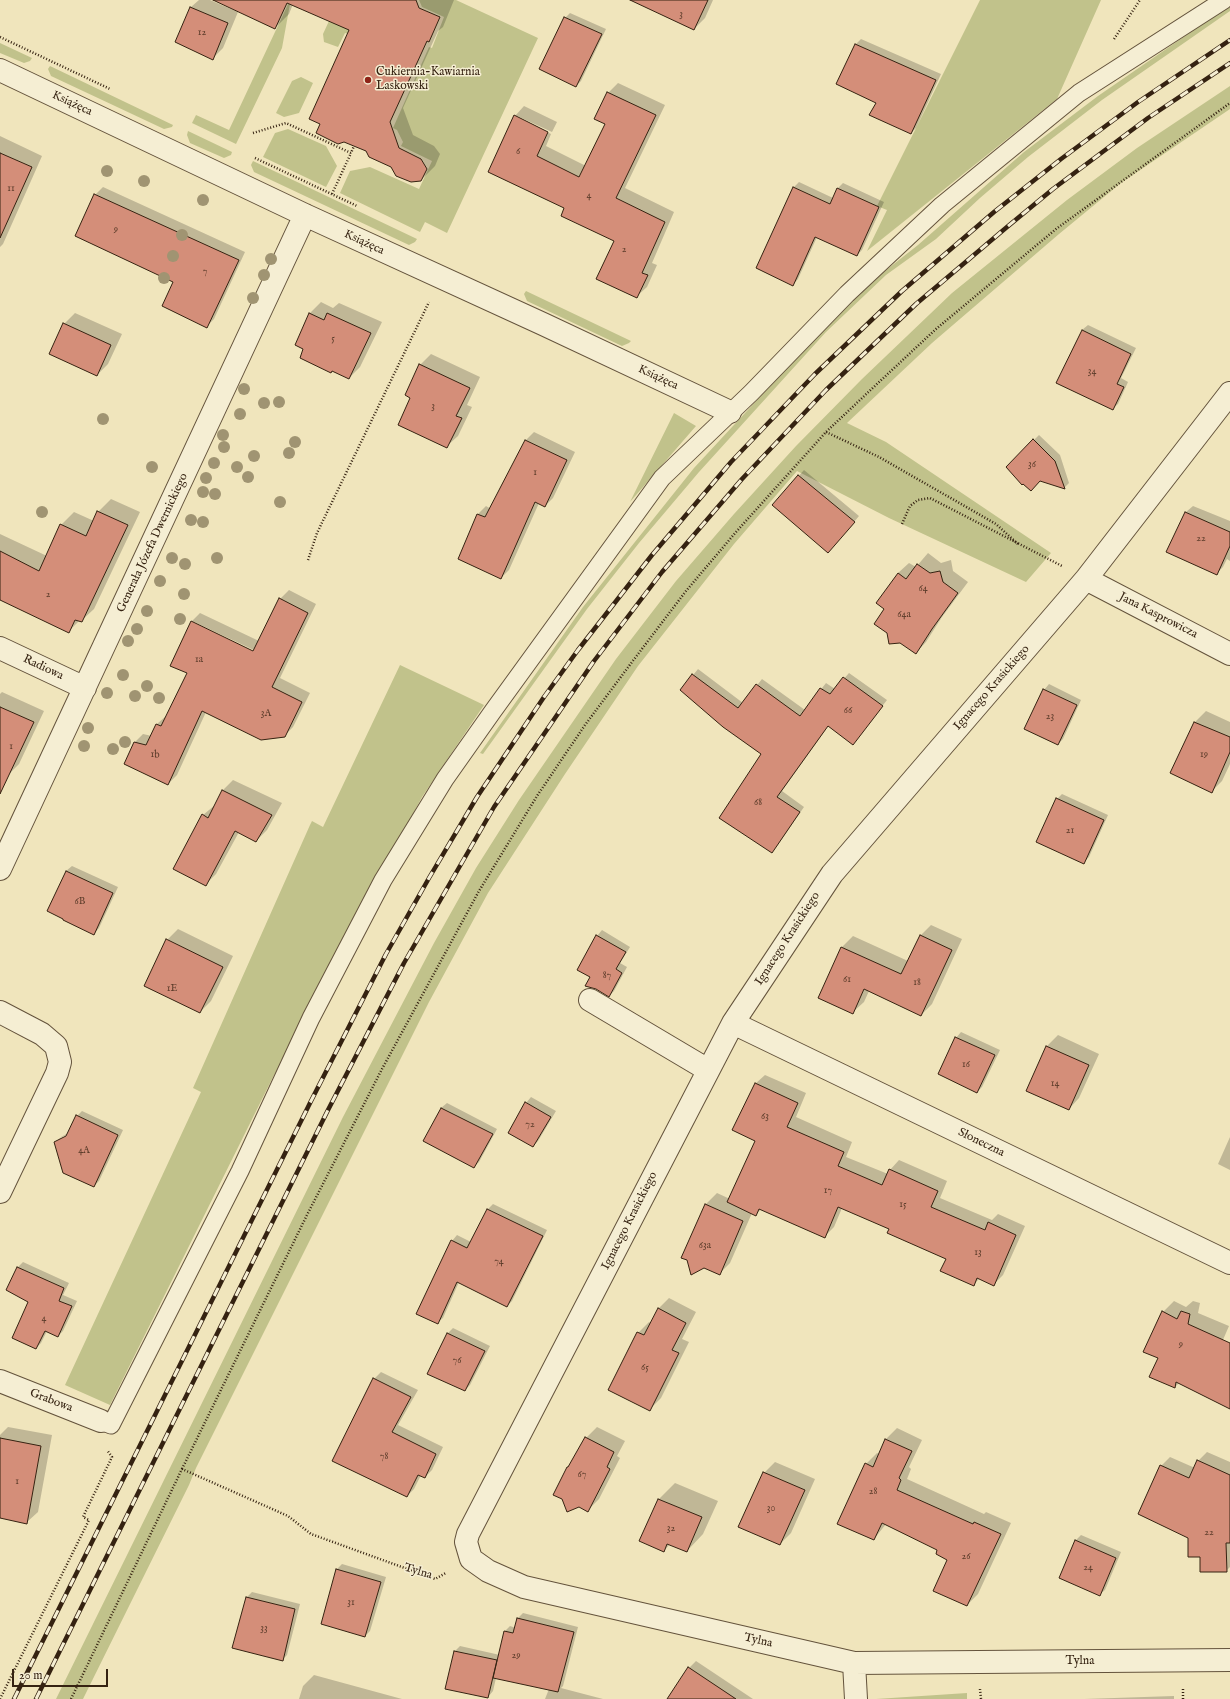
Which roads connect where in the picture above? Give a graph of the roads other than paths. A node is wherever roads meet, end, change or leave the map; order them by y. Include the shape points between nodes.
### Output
1 (1224, 0) edge
2 (0, 70) edge
3 (305, 215) junction
4 (1230, 393) edge
5 (730, 412) junction
6 (1086, 579) junction
7 (0, 648) edge
8 (1230, 654) edge
9 (85, 688) junction
10 (0, 870) edge
11 (590, 1000) dead end
12 (0, 1012) edge
13 (733, 1023) junction
14 (708, 1070) junction
15 (0, 1192) edge
16 (1230, 1263) edge
17 (0, 1381) edge
18 (101, 1421) joint
19 (472, 1559) joint
20 (1230, 1660) edge
21 (854, 1663) junction
22 (856, 1699) edge

1 - 5 lane via 1079,93 942,205 847,294
2 - 3 street, Książęca
3 - 5 street, Książęca
3 - 9 street, Generała Józefa Dwernickiego
4 - 6 street, Ignacego Krasickiego
5 - 18 lane via 662,478 493,711 445,780 395,860 310,1018 240,1171 111,1425
6 - 8 street, Jana Kasprowicza
6 - 13 street, Ignacego Krasickiego via 832,874
7 - 9 street, Radiowa
9 - 10 street, Generała Józefa Dwernickiego
11 - 14 street
12 - 15 street via 42,1034 56,1046 60,1062
13 - 14 street, Ignacego Krasickiego
13 - 16 street, Słoneczna
14 - 19 street, Ignacego Krasickiego via 468,1534 466,1542
17 - 18 street, Grabowa
19 - 21 street, Tylna via 488,1571 524,1587
20 - 21 street, Tylna
21 - 22 street

